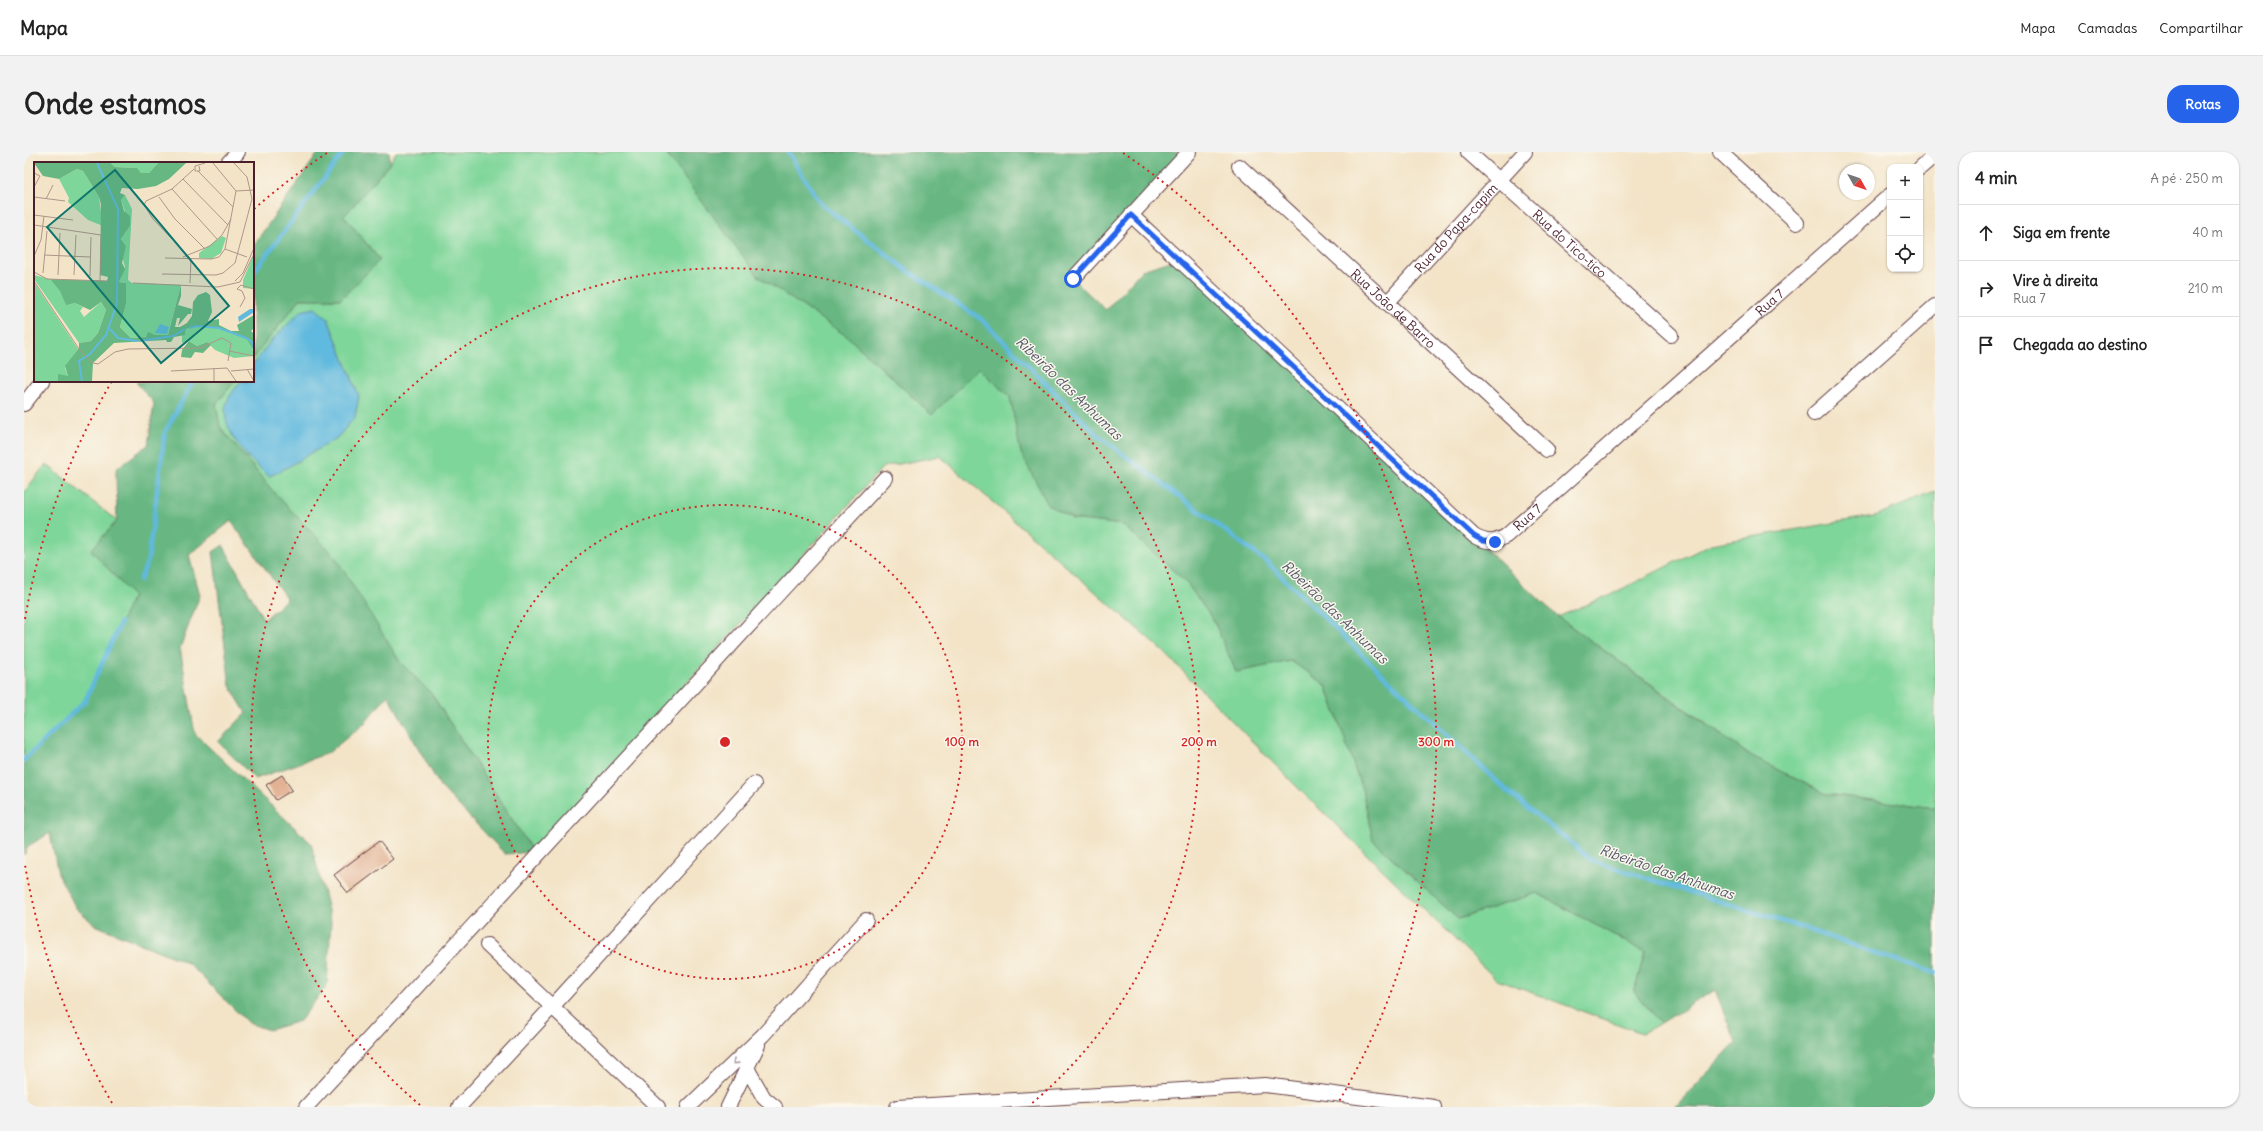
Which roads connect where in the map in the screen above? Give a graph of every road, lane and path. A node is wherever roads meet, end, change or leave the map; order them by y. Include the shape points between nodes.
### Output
1 (238, 152) edge
2 (1189, 152) edge
3 (1468, 152) edge
4 (1525, 152) edge
5 (1720, 152) edge
6 (1935, 155) edge
7 (229, 162) edge
8 (1923, 165) edge
9 (1239, 166) dead end
10 (1499, 180) junction
11 (1887, 198) edge
12 (1131, 215) junction
13 (1797, 223) dead end
14 (1073, 279) dead end
15 (1387, 303) junction
16 (1935, 306) edge
17 (1671, 335) dead end
18 (41, 382) edge
19 (24, 404) edge
20 (1814, 414) dead end
21 (1547, 450) dead end
22 (885, 478) dead end
23 (754, 784) dead end
24 (866, 920) dead end
25 (487, 945) dead end
26 (552, 1007) junction
27 (763, 1035) junction
28 (747, 1068) junction
29 (306, 1107) edge
30 (459, 1107) edge
31 (658, 1107) edge
32 (688, 1107) edge
33 (728, 1107) edge
34 (775, 1107) edge
35 (897, 1107) edge
36 (1434, 1107) edge

1 - 7 street
2 - 12 street
3 - 10 street, Rua do Tico-tico
4 - 10 street, Rua do Papa-capim
5 - 13 street
6 - 8 street
9 - 15 street, Rua João de Barro
10 - 15 street, Rua do Papa-capim
10 - 17 street, Rua do Tico-tico
11 - 12 street, Rua 7 via 1506,536 1495,542 1483,541 1474,536
12 - 14 street
15 - 21 street, Rua João de Barro
16 - 20 street
18 - 19 street
22 - 29 street
23 - 26 street
24 - 27 street
25 - 26 street
26 - 30 street
26 - 31 street
27 - 28 street
27 -> 32 street
28 - 33 street
28 - 34 street via 764,1098
35 - 36 street via 1265,1084

